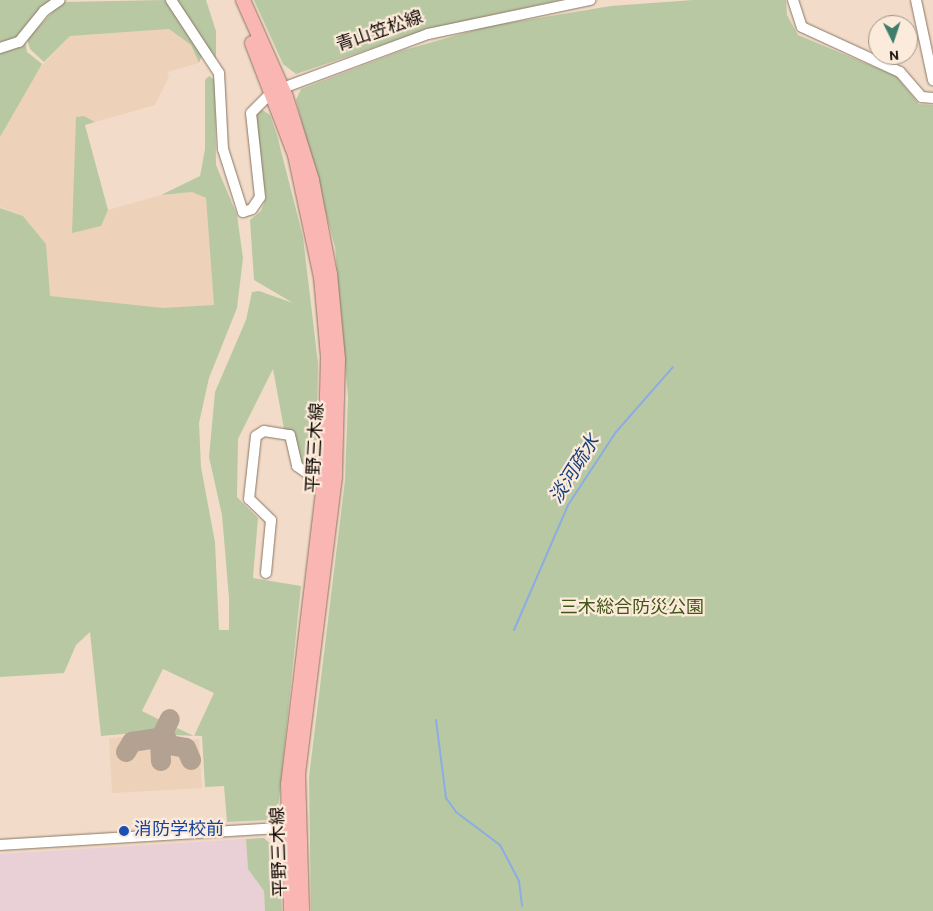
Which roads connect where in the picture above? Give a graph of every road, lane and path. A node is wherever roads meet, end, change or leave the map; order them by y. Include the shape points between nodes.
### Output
1 (60, 0) edge
2 (170, 0) edge
3 (233, 0) edge
4 (243, 0) edge
5 (590, 0) edge
6 (792, 0) edge
7 (916, 0) edge
8 (928, 40) edge
9 (0, 48) edge
10 (933, 80) edge
11 (277, 90) junction
12 (933, 98) edge
13 (325, 475) junction
14 (266, 573) dead end
15 (292, 827) junction
16 (0, 845) edge
17 (291, 911) edge
18 (302, 911) edge

1 - 9 street via 44,11 19,42
2 - 11 street via 186,17 207,61 219,73 223,149 243,212 252,209 260,198 251,113
3 - 11 main road, 平野三木線
4 - 11 main road, 平野三木線
5 - 11 street, 青山笠松線 via 428,34
6 - 12 street via 802,27 900,72 922,98
7 - 8 street
8 - 10 street
11 - 13 main road, 平野三木線 via 295,155 320,277 329,378
11 - 15 main road, 平野三木線 via 318,208 332,286 339,380 337,463
13 - 14 street via 307,473 297,466 290,435 264,431 256,436 249,498 271,520
13 - 15 main road, 平野三木線 via 292,736
15 - 16 street
15 - 17 main road, 平野三木線
15 - 18 main road, 平野三木線

